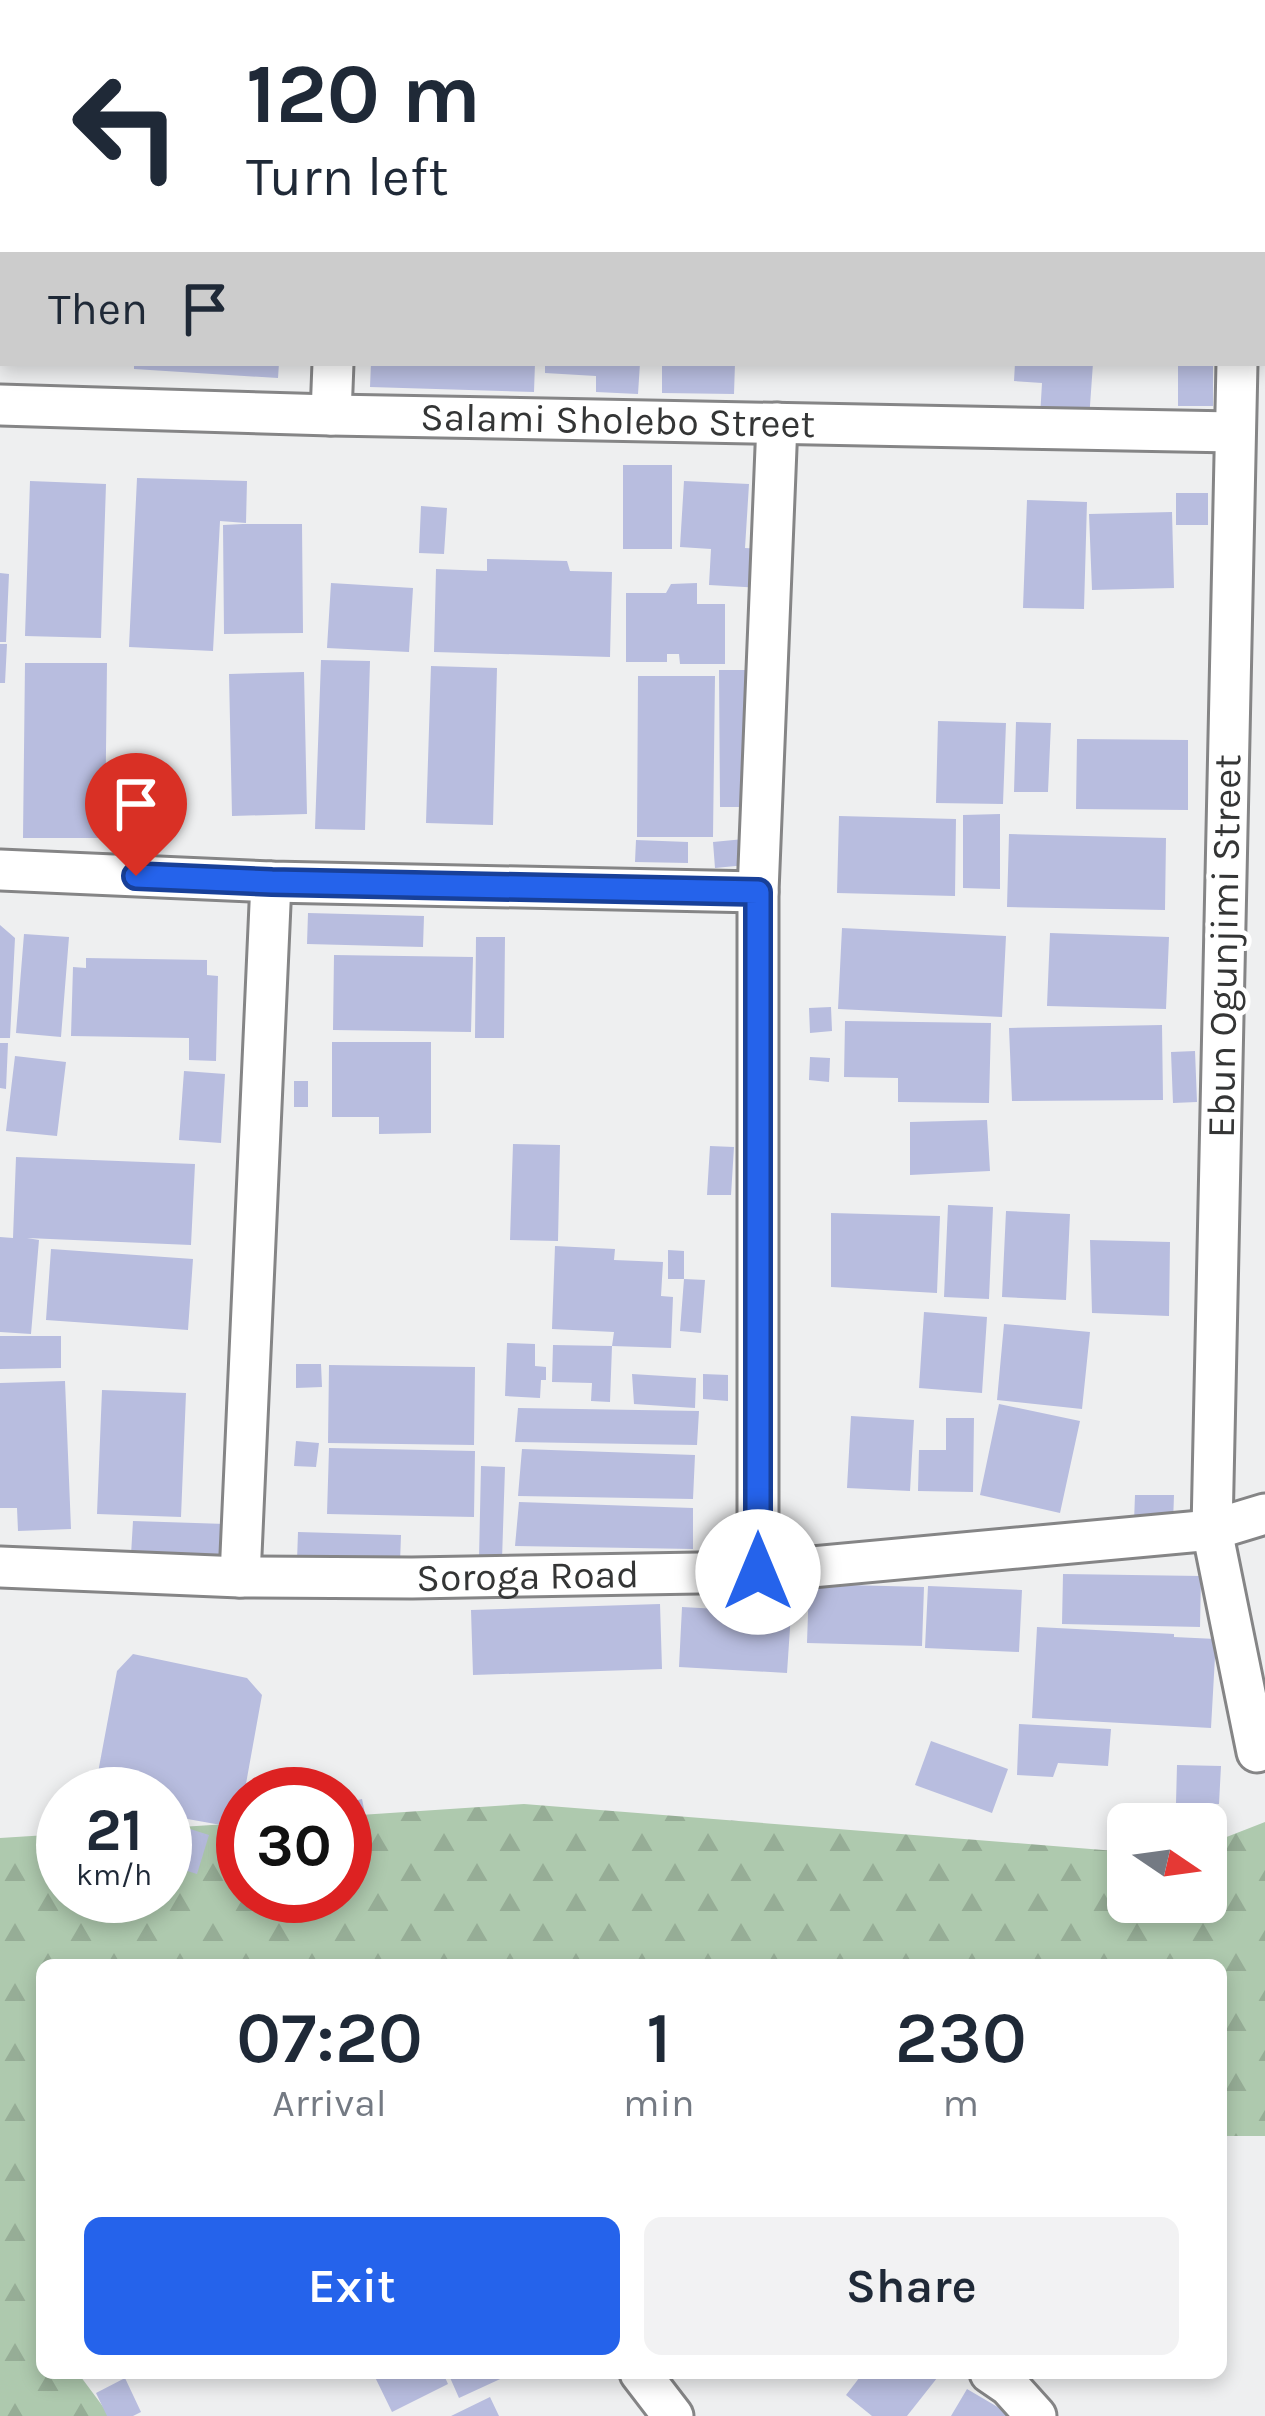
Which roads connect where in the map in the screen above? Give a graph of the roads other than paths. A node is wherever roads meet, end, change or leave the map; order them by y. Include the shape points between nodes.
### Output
1 (333, 366) edge
2 (1237, 366) edge
3 (0, 405) edge
4 (331, 415) junction
5 (777, 423) junction
6 (1234, 432) junction
7 (0, 870) edge
8 (272, 882) junction
9 (758, 892) junction
10 (1265, 1514) edge
11 (1213, 1530) junction
12 (0, 1567) edge
13 (758, 1572) junction
14 (240, 1577) junction
15 (1257, 1752) dead end
16 (645, 2379) edge
17 (999, 2379) edge
18 (674, 2416) edge
19 (1036, 2416) edge

1 - 4 street
2 - 6 street, Ebun Ogunjimi Street
3 - 4 street, Salami Sholebo Street
4 - 5 street, Salami Sholebo Street
5 - 6 street, Salami Sholebo Street
5 - 9 street
6 - 11 street, Ebun Ogunjimi Street
7 - 8 street
8 - 9 street
8 - 14 street
9 - 13 street
10 - 11 street, Soroga Road
11 - 13 street, Soroga Road
11 - 15 street, Ebun Ogunjimi Street
12 - 14 street, Soroga Road
13 - 14 street, Soroga Road
16 - 18 street
17 - 19 street

